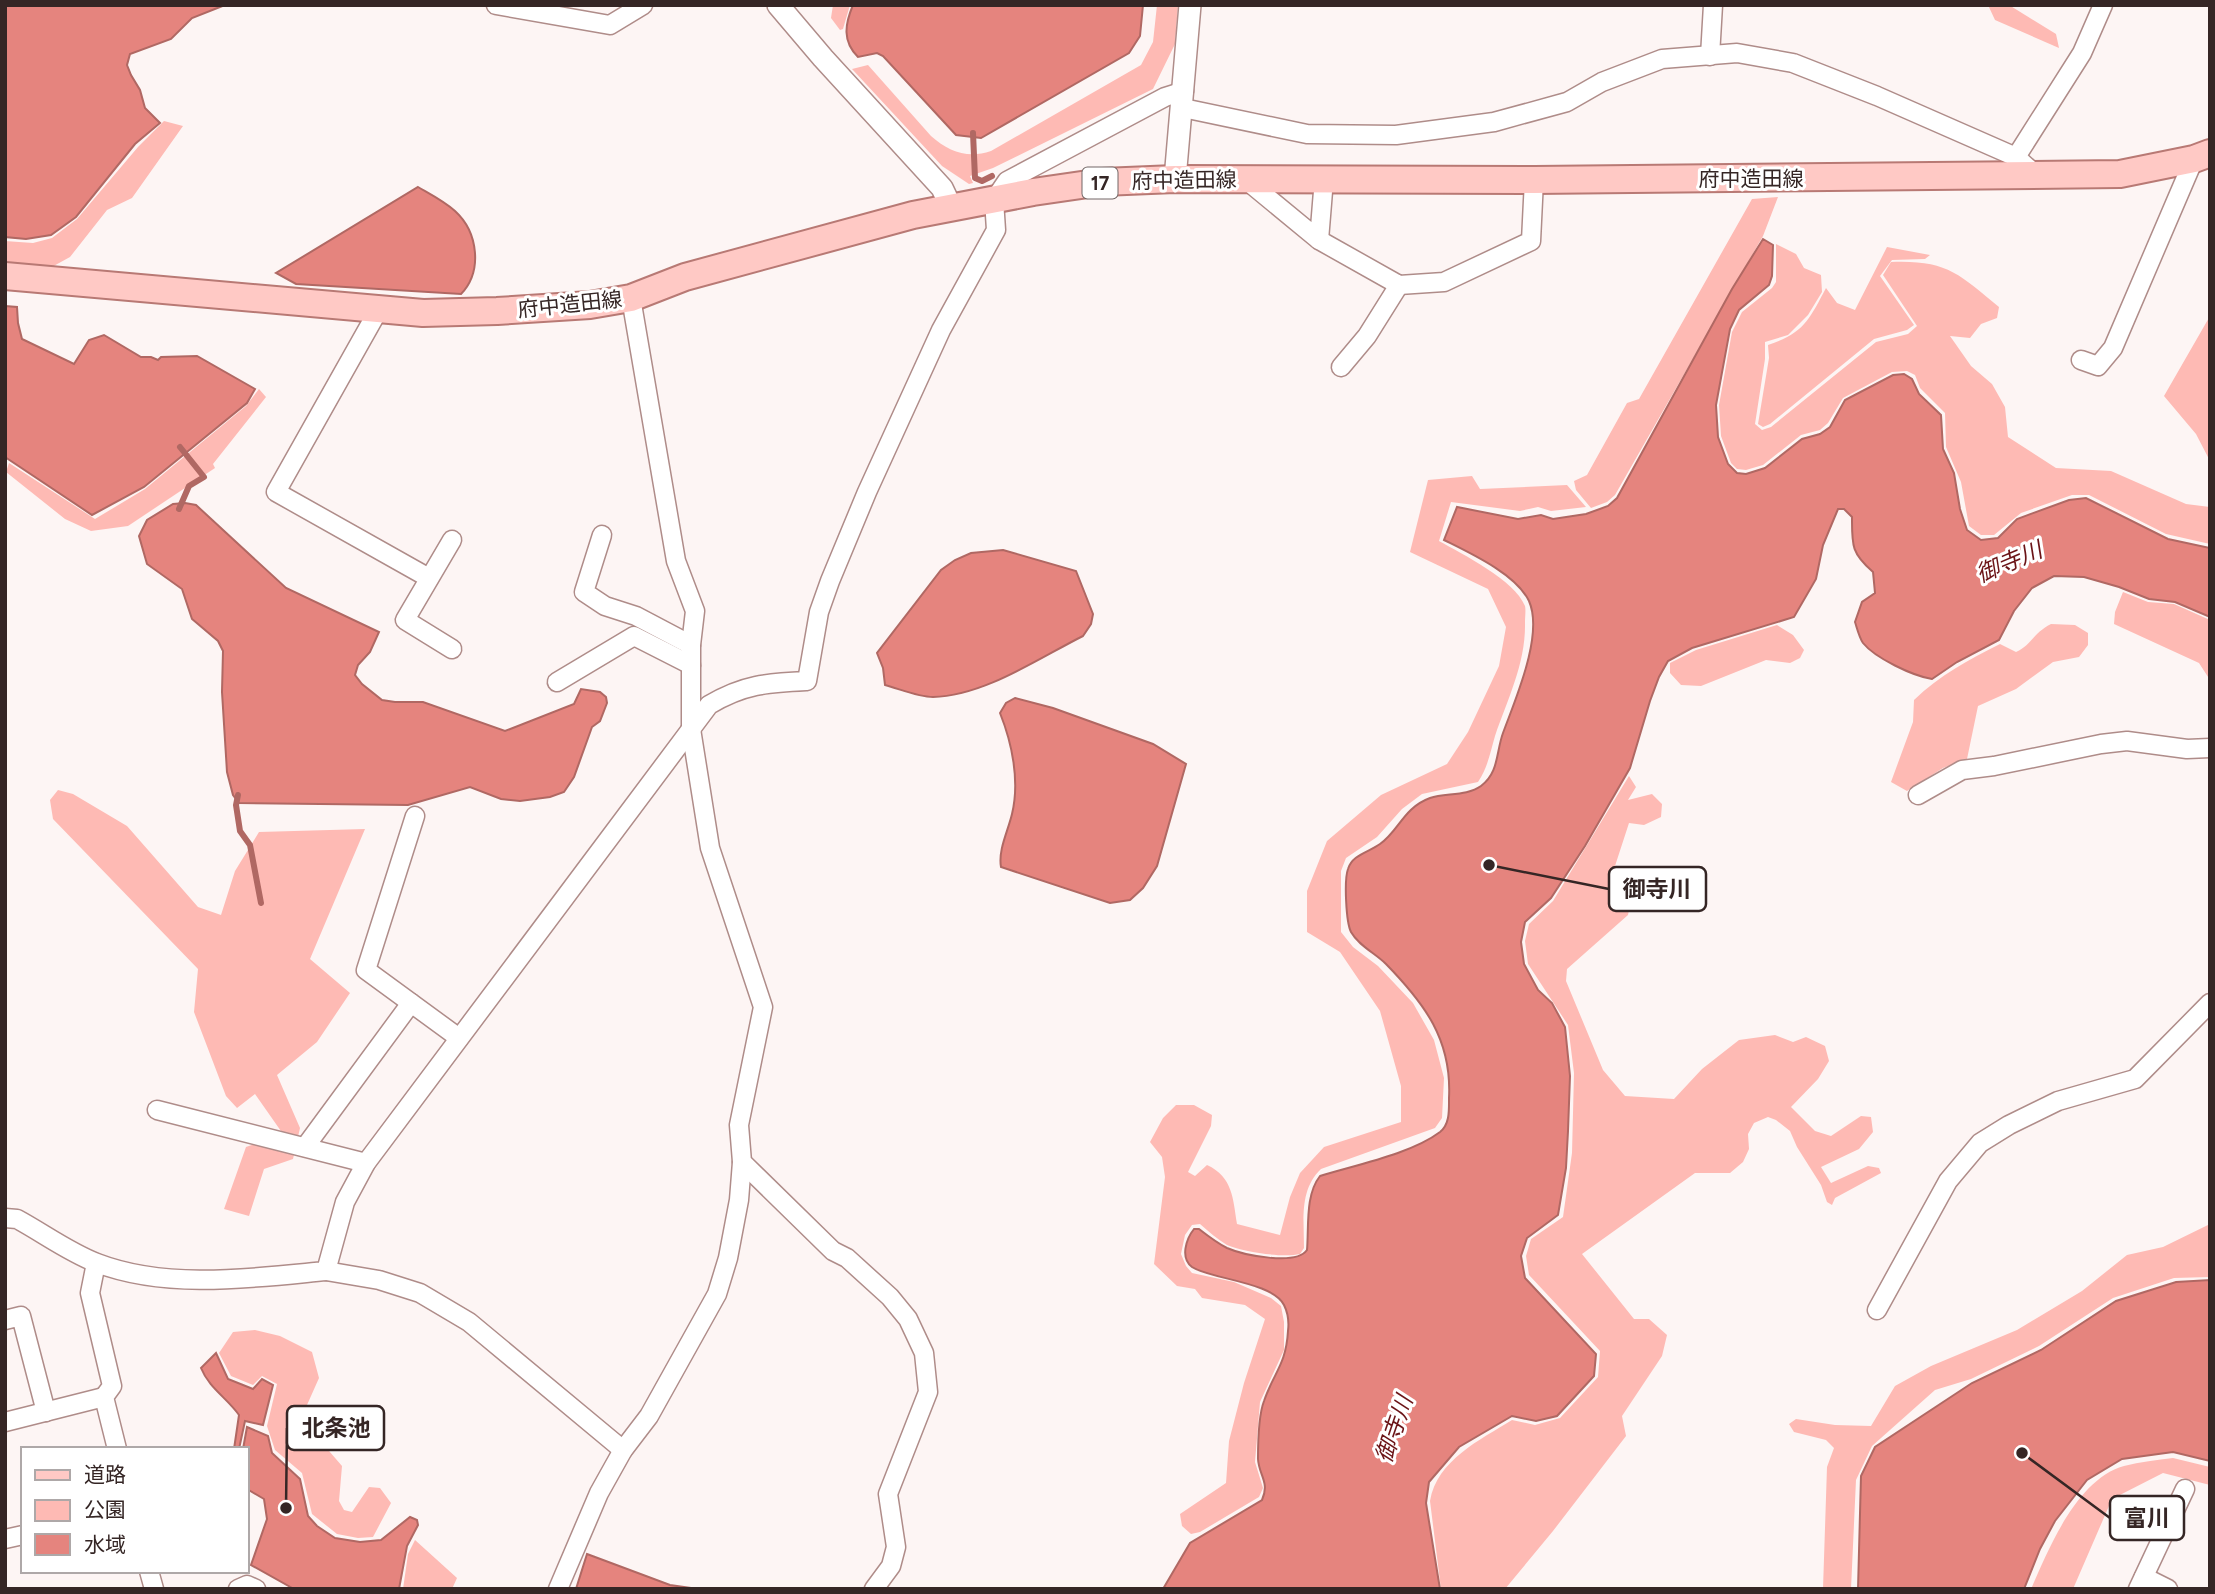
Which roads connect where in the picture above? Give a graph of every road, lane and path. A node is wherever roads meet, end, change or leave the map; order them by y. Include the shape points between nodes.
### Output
1 (496, 5) edge
2 (643, 5) edge
3 (778, 5) edge
4 (1190, 5) edge
5 (1713, 5) edge
6 (2103, 5) edge
7 (1710, 56) junction
8 (1183, 100) junction
9 (2202, 156) edge
10 (2015, 157) junction
11 (2037, 176) junction
12 (1175, 179) junction
13 (1245, 179) junction
14 (1324, 179) junction
15 (1534, 180) junction
16 (994, 200) junction
17 (951, 207) junction
18 (1318, 240) junction
19 (5, 276) edge
20 (1399, 285) junction
21 (631, 298) junction
22 (379, 309) junction
23 (2081, 360) dead end
24 (1341, 367) dead end
25 (602, 535) dead end
26 (452, 540) dead end
27 (429, 578) junction
28 (691, 645) junction
29 (452, 649) dead end
30 (691, 664) junction
31 (557, 682) dead end
32 (691, 730) junction
33 (2210, 748) edge
34 (1918, 795) dead end
35 (415, 816) dead end
36 (411, 1003) junction
37 (2210, 1003) edge
38 (459, 1038) junction
39 (157, 1110) dead end
40 (305, 1147) junction
41 (366, 1163) junction
42 (742, 1163) junction
43 (5, 1218) edge
44 (96, 1263) junction
45 (326, 1271) junction
46 (1877, 1310) dead end
47 (5, 1320) edge
48 (104, 1397) junction
49 (46, 1412) junction
50 (5, 1422) edge
51 (116, 1447) edge
52 (623, 1450) junction
53 (2185, 1489) dead end
54 (2141, 1583) edge
55 (237, 1589) edge
56 (256, 1589) edge
57 (558, 1589) edge
58 (874, 1589) edge
59 (2168, 1589) edge

1 - 2 street via 610,26
3 - 17 street via 942,188
4 - 8 street
5 - 7 street
6 - 10 street via 2082,53
7 - 8 street via 1662,59 1602,82 1567,102 1494,122 1396,135 1307,134
7 - 10 street via 1737,53 1793,63
8 - 12 street
8 - 16 street via 1165,97 1007,181
9 - 11 main road, 府中造田線 / 17 via 2120,174
9 - 23 street via 2113,348 2098,366
10 - 11 street
11 - 15 main road, 府中造田線 / 17
12 - 13 main road, 府中造田線 / 17
12 - 16 main road, 府中造田線 / 17 via 1101,183
13 - 14 main road, 府中造田線 / 17
13 - 18 street
14 - 15 main road, 府中造田線 / 17
14 - 18 street
15 - 20 street via 1531,241 1444,282
16 - 17 main road, 府中造田線 / 17
16 - 32 street via 996,230 941,330 830,581 807,681 732,691 709,705
17 - 21 main road, 府中造田線 / 17 via 698,274
18 - 20 street
19 - 22 main road, 府中造田線 / 17
20 - 24 street
21 - 22 main road, 府中造田線 / 17 via 497,312
21 - 28 street via 676,562 695,611
22 - 27 street via 276,492
25 - 28 street via 584,592
26 - 27 street
27 - 29 street via 405,620
28 - 30 street
30 - 31 street via 634,636
30 - 32 street
32 - 38 street
32 - 42 street via 710,848 764,1007 739,1125
33 - 34 street via 2127,741 2101,744 1962,770
35 - 36 street via 366,970
36 - 38 street
36 - 40 street
37 - 46 street via 2135,1079 2058,1101 1980,1143 1948,1181
38 - 41 street
39 - 40 street
40 - 41 street
41 - 45 street via 345,1202
42 - 52 street via 739,1200 717,1294 649,1416
42 - 58 street via 833,1251 890,1297 908,1319 924,1353 928,1392 888,1494 897,1547 891,1566
43 - 44 street via 18,1219
44 - 45 street via 200,1281
44 - 48 street via 90,1293 113,1386
45 - 52 street via 420,1293 469,1322
47 - 49 street via 21,1315
48 - 49 street
48 - 51 street
49 - 50 street
52 - 57 street via 599,1493
53 - 54 street
54 - 59 street
55 - 56 street via 247,1585

